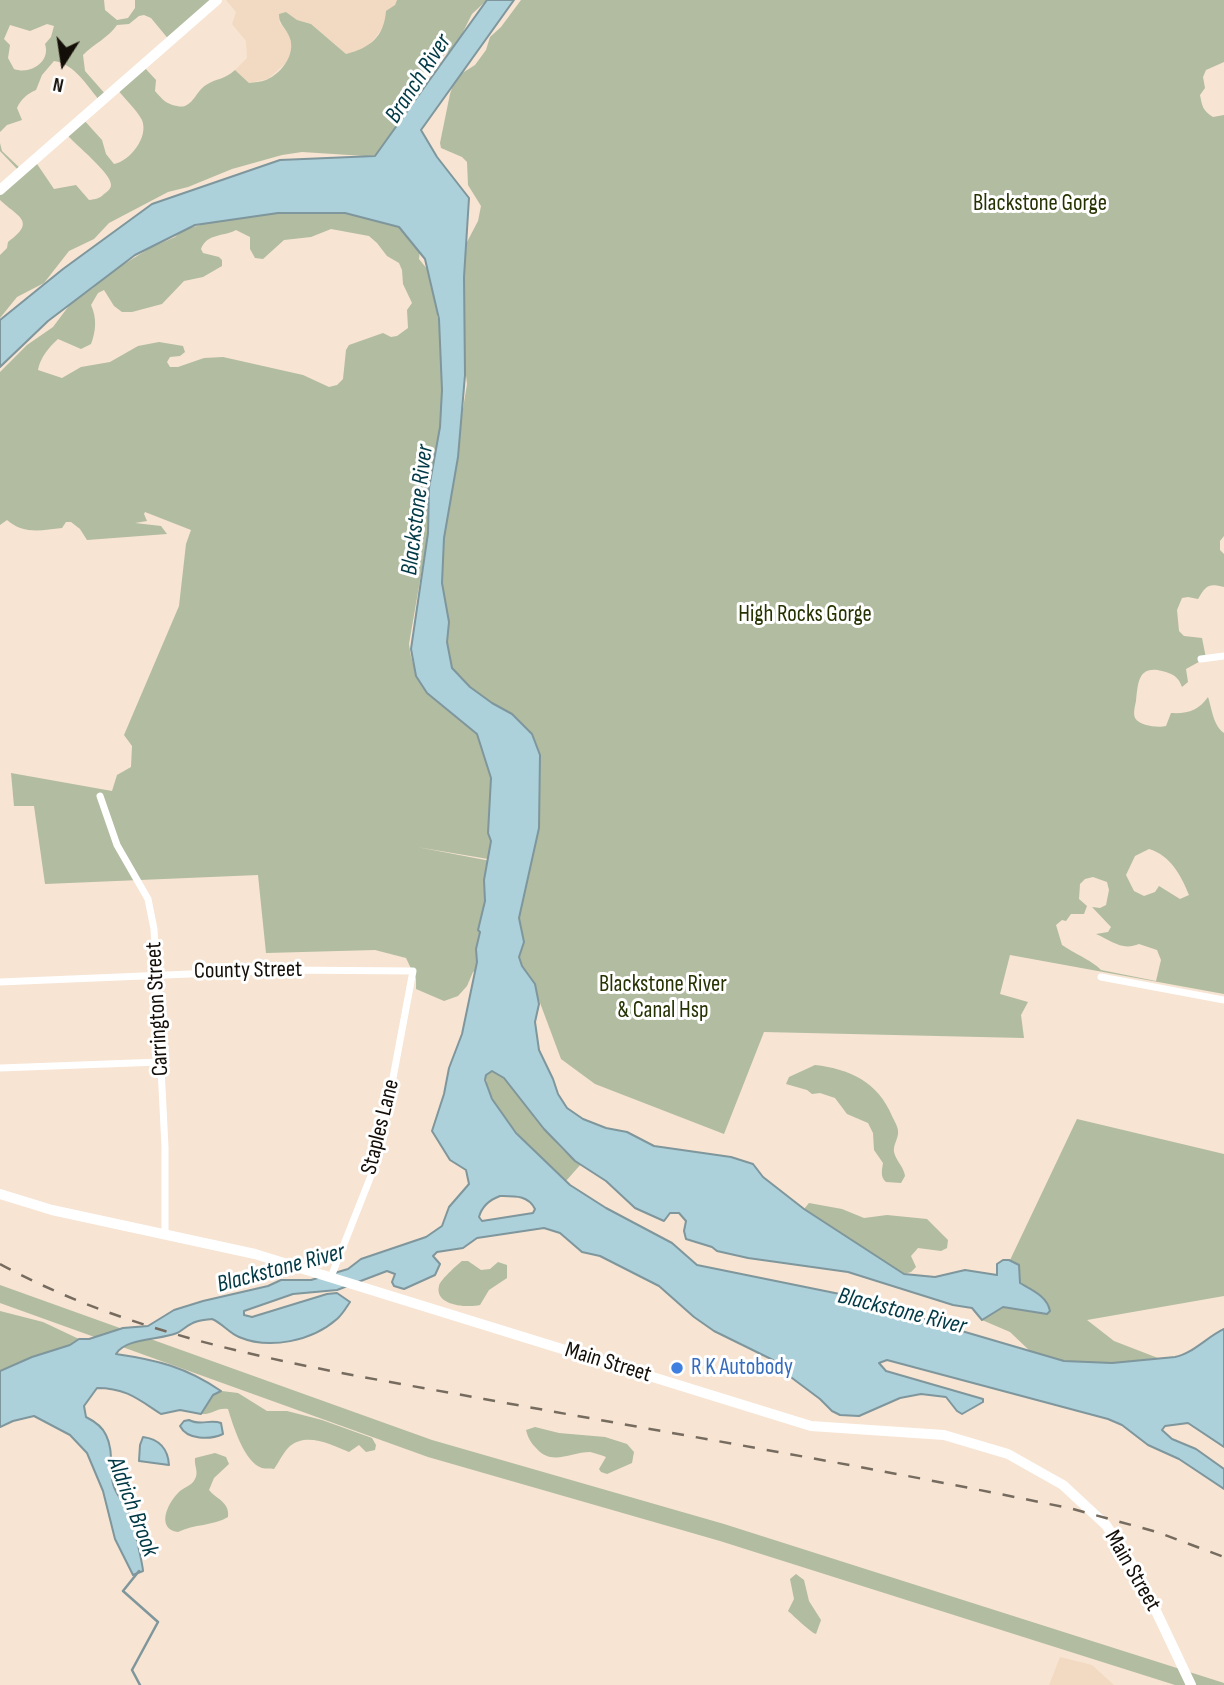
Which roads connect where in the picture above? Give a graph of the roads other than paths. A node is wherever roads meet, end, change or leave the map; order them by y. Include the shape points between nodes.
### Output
1 (217, 0) edge
2 (0, 190) edge
3 (1224, 656) edge
4 (1201, 659) dead end
5 (100, 796) dead end
6 (413, 971) joint
7 (156, 975) junction
8 (1101, 978) dead end
9 (0, 982) edge
10 (1224, 1000) edge
11 (160, 1062) junction
12 (0, 1068) edge
13 (0, 1194) edge
14 (165, 1234) junction
15 (333, 1274) junction
16 (1189, 1681) edge

1 - 2 main road
3 - 4 street
5 - 7 street, Carrington Street via 117,845 148,899
6 - 7 street, County Street
6 - 15 street, Staples Lane via 378,1158
7 - 9 street, County Street
7 - 11 street, Carrington Street
8 - 10 street
11 - 12 street
11 - 14 street, Carrington Street
13 - 14 main road, Main Street
14 - 15 main road, Main Street
15 - 16 main road, Main Street via 811,1426 944,1435 1008,1454 1063,1485 1106,1525 1138,1573

